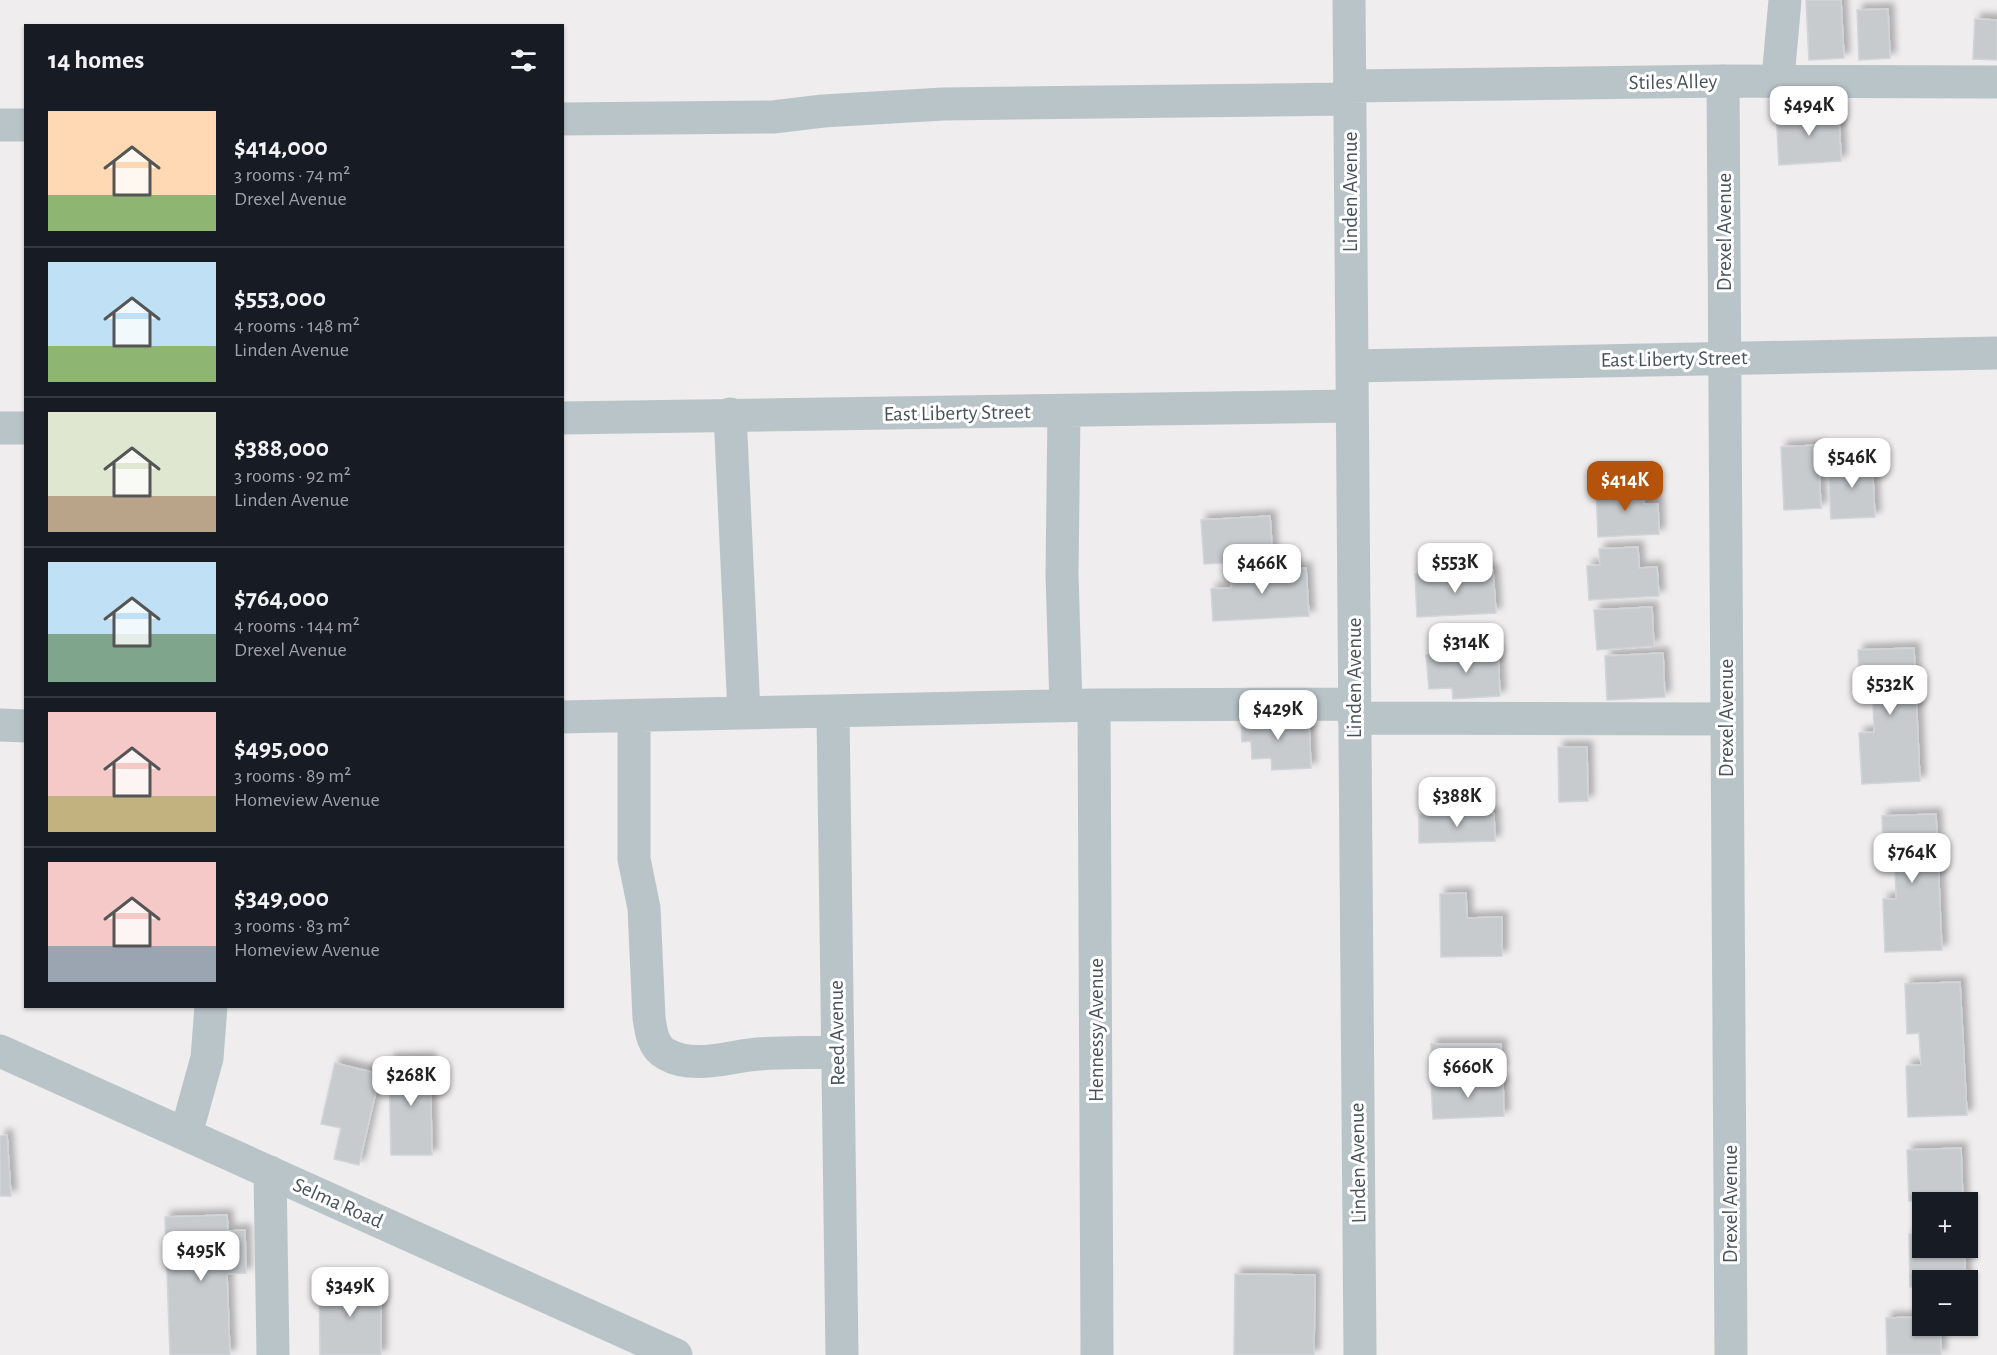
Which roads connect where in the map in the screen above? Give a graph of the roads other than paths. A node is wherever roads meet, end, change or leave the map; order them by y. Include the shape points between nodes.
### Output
1 (1349, 0) edge
2 (1785, 0) edge
3 (1723, 81) junction
4 (1780, 81) junction
5 (1997, 82) edge
6 (1349, 93) junction
7 (564, 119) edge
8 (0, 125) edge
9 (24, 125) edge
10 (1997, 353) edge
11 (1724, 358) junction
12 (1352, 366) junction
13 (1352, 406) junction
14 (1064, 411) junction
15 (730, 414) junction
16 (564, 418) edge
17 (24, 428) edge
18 (0, 429) edge
19 (1080, 705) junction
20 (1354, 711) junction
21 (744, 712) junction
22 (833, 712) junction
23 (634, 716) junction
24 (564, 717) edge
25 (1726, 720) junction
26 (0, 725) edge
27 (24, 726) edge
28 (212, 1008) edge
29 (0, 1051) edge
30 (837, 1052) junction
31 (186, 1134) junction
32 (270, 1172) junction
33 (273, 1355) edge
34 (676, 1355) edge
35 (842, 1355) edge
36 (1097, 1355) edge
37 (1360, 1355) edge
38 (1731, 1355) edge

1 - 6 street, Linden Avenue
2 - 4 street
3 - 4 street, Stiles Alley
3 - 6 street, Stiles Alley
3 - 11 street, Drexel Avenue
4 - 5 street, Stiles Alley
6 - 7 street, Stiles Alley via 943,104 773,117
6 - 12 street, Linden Avenue
8 - 9 street
10 - 11 street, East Liberty Street
11 - 12 street, East Liberty Street
11 - 25 street, Drexel Avenue
12 - 13 street, Linden Avenue
13 - 14 street, East Liberty Street
13 - 20 street, Linden Avenue
14 - 15 street, East Liberty Street
14 - 19 street, Hennessy Avenue via 1062,574
15 - 16 street, East Liberty Street
15 - 21 street
17 - 18 street
19 - 20 street
19 - 22 street
19 - 36 street, Hennessy Avenue
20 - 25 street
20 - 37 street, Linden Avenue
21 - 22 street
21 - 23 street
22 - 30 street, Reed Avenue
23 - 24 street
23 - 30 street via 634,859 644,908 649,1018 657,1046 665,1054 699,1061 757,1054
25 - 38 street, Drexel Avenue
26 - 27 street
28 - 31 street via 207,1058
29 - 31 street, Selma Road
30 - 35 street, Reed Avenue
31 - 32 street, Selma Road
32 - 33 street
32 - 34 street, Selma Road

